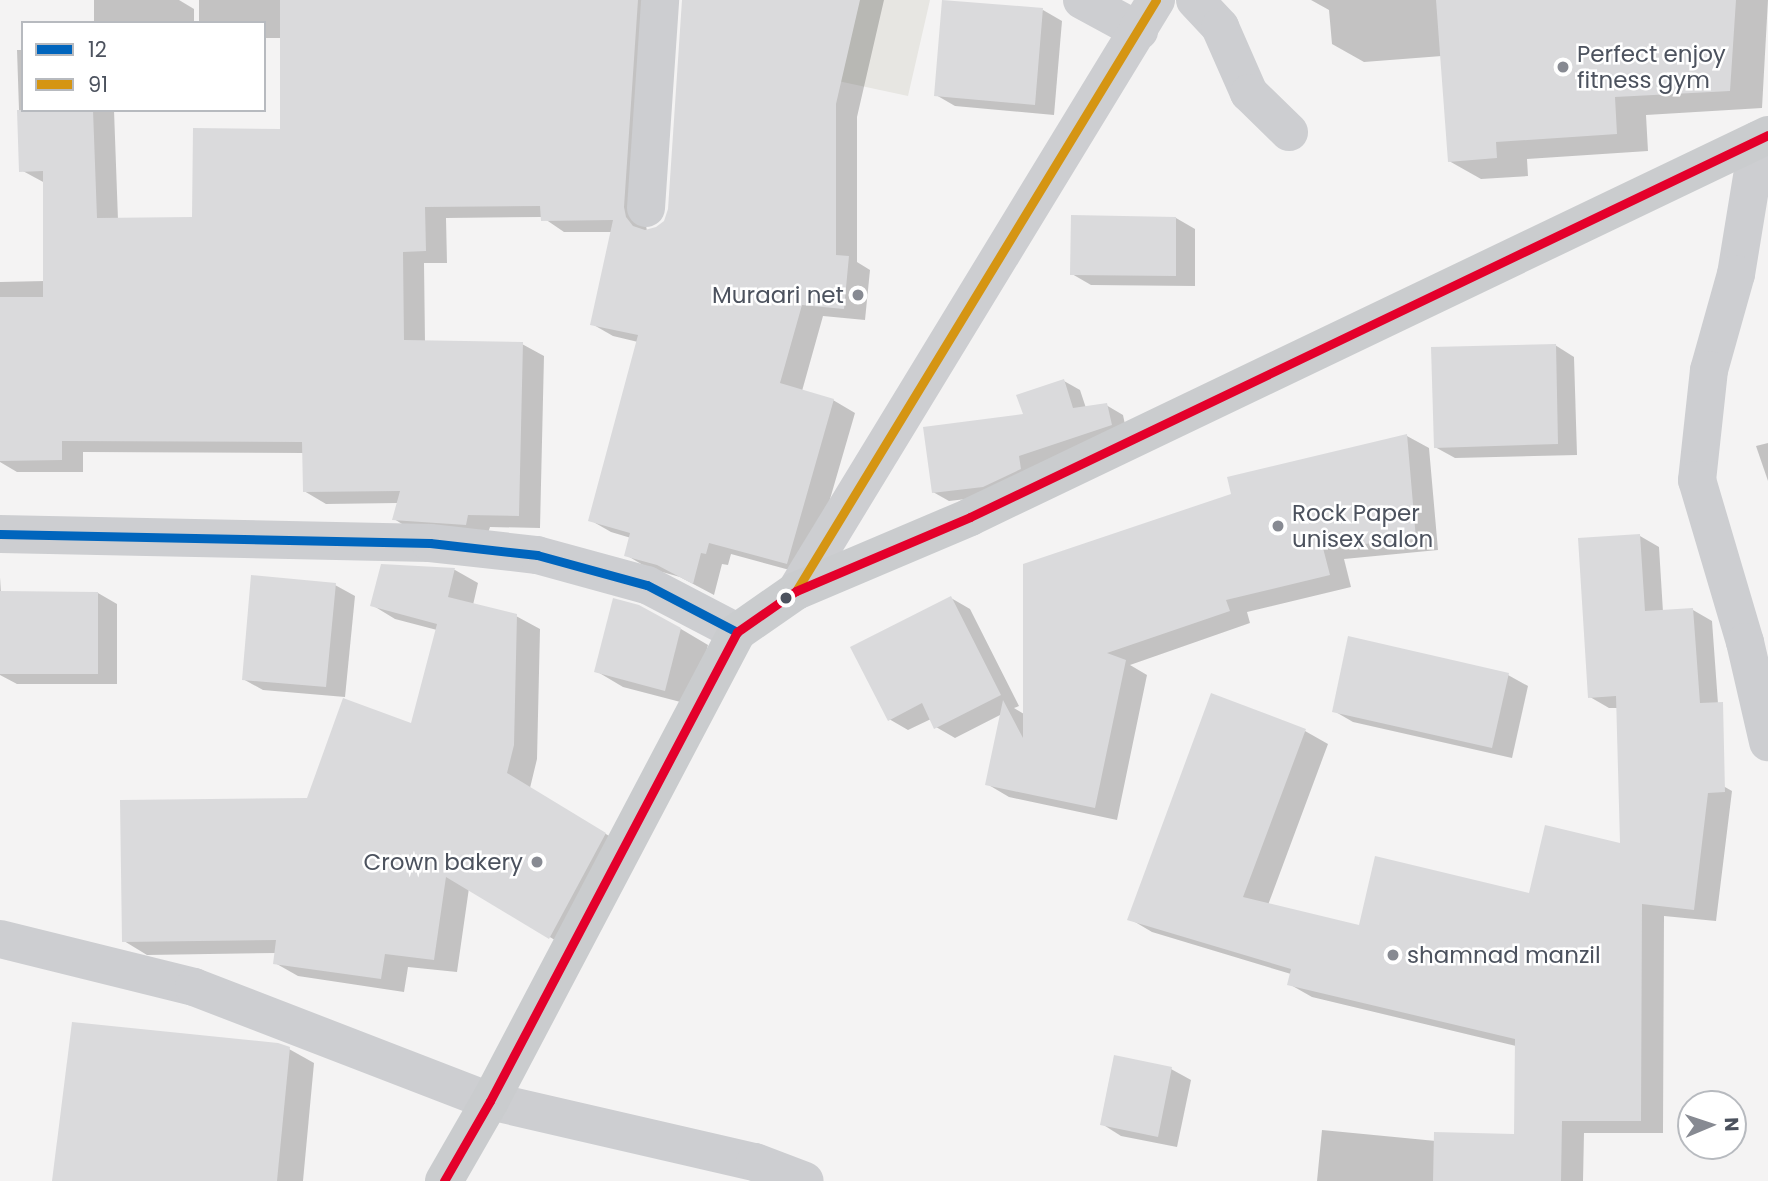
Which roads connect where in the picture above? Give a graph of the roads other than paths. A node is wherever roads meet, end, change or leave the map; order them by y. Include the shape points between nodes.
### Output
1 (660, 0) edge
2 (1082, 0) edge
3 (1195, 0) edge
4 (1147, 15) edge
5 (1289, 132) dead end
6 (1763, 137) edge
7 (646, 208) dead end
8 (0, 534) edge
9 (796, 591) junction
10 (737, 632) junction
11 (1768, 742) edge
12 (0, 939) edge
13 (490, 1101) junction
14 (444, 1181) edge
15 (805, 1181) edge

1 - 7 street
2 - 4 street
3 - 5 street via 1220,27 1249,93
4 - 9 street
6 - 9 main road via 970,517
6 - 11 street via 1736,274 1709,370 1697,480 1745,642
8 - 10 street via 430,543 537,555 647,585
9 - 10 main road
10 - 13 main road
12 - 13 street via 194,987
13 - 14 main road
13 - 15 street via 755,1162

